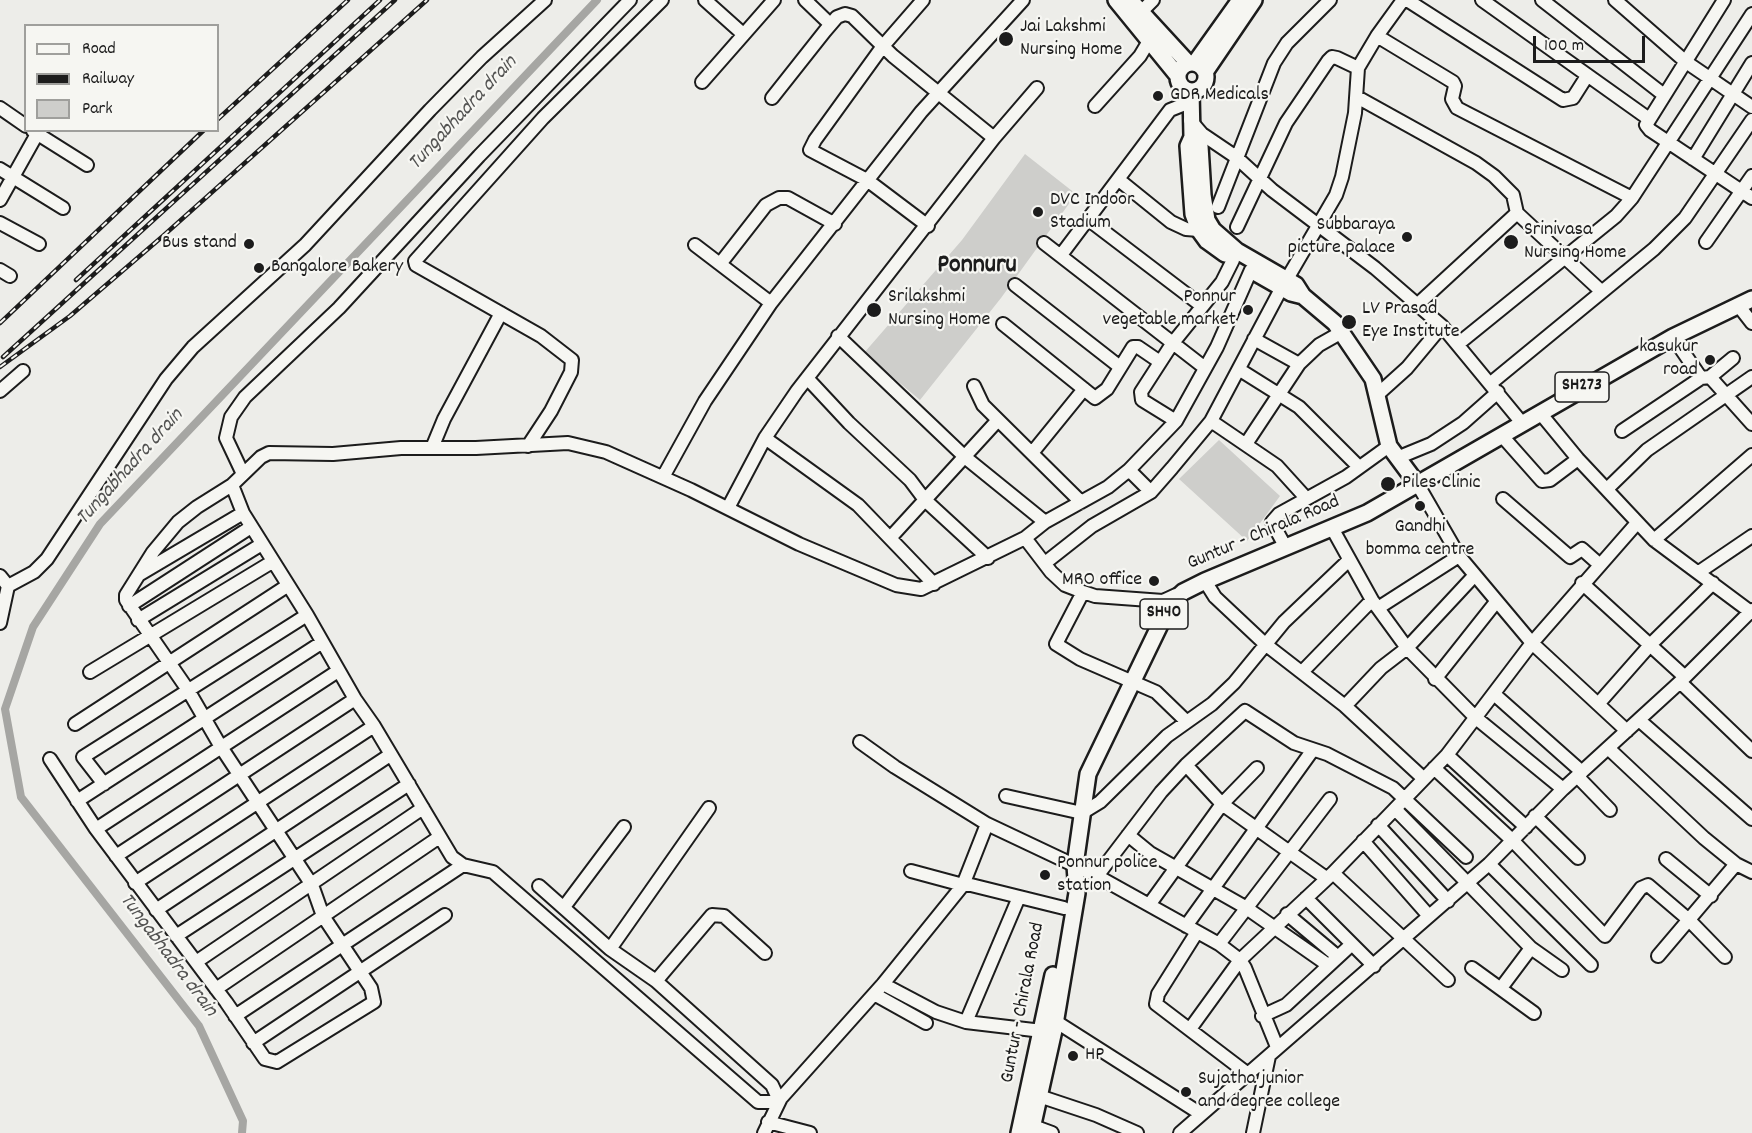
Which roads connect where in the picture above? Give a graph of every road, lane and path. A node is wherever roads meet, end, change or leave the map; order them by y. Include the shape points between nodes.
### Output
1 (545, 0) edge
2 (630, 0) edge
3 (662, 0) edge
4 (705, 0) edge
5 (774, 0) edge
6 (805, 0) edge
7 (923, 0) edge
8 (1023, 0) edge
9 (1116, 0) edge
10 (1130, 0) edge
11 (1154, 0) edge
12 (1240, 0) edge
13 (1254, 0) edge
14 (1330, 0) edge
15 (1405, 0) edge
16 (1482, 0) edge
17 (1542, 0) edge
18 (1615, 0) edge
19 (1724, 0) edge
20 (1141, 12) junction
21 (1752, 14) edge
22 (830, 24) junction
23 (743, 34) junction
24 (1377, 36) junction
25 (1149, 41) junction
26 (883, 46) junction
27 (1686, 62) junction
28 (1752, 63) edge
29 (1196, 66) junction
30 (1358, 68) junction
31 (1178, 76) junction
32 (1587, 76) junction
33 (1709, 79) junction
34 (702, 82) dead end
35 (1037, 88) dead end
36 (939, 93) junction
37 (1732, 94) junction
38 (1664, 95) junction
39 (1190, 97) junction
40 (1357, 97) junction
41 (772, 98) dead end
42 (1095, 106) dead end
43 (1752, 107) edge
44 (0, 109) edge
45 (1190, 119) junction
46 (1648, 119) junction
47 (1752, 120) edge
48 (24, 125) edge
49 (35, 132) edge
50 (1192, 137) junction
51 (994, 138) junction
52 (1667, 142) junction
53 (1236, 157) junction
54 (1693, 159) junction
55 (87, 165) dead end
56 (0, 169) edge
57 (1717, 174) junction
58 (1752, 176) edge
59 (14, 177) junction
60 (1258, 178) junction
61 (867, 180) junction
62 (1119, 180) junction
63 (1747, 194) edge
64 (1632, 198) junction
65 (0, 200) edge
66 (1218, 207) dead end
67 (63, 208) dead end
68 (1517, 213) junction
69 (1089, 220) junction
70 (0, 223) edge
71 (835, 224) junction
72 (1319, 225) junction
73 (928, 226) junction
74 (1238, 227) dead end
75 (1199, 230) junction
76 (1706, 242) dead end
77 (1044, 243) dead end
78 (39, 244) dead end
79 (695, 245) dead end
80 (1061, 255) junction
81 (1566, 256) junction
82 (1233, 260) junction
83 (720, 264) junction
84 (1251, 270) junction
85 (1284, 284) junction
86 (1015, 285) dead end
87 (1601, 291) junction
88 (1745, 302) edge
89 (771, 303) junction
90 (1417, 305) junction
91 (1202, 306) junction
92 (501, 313) junction
93 (1752, 323) edge
94 (1003, 324) dead end
95 (1442, 326) junction
96 (1342, 332) junction
97 (838, 336) junction
98 (1672, 337) junction
99 (1254, 339) junction
100 (1173, 344) junction
101 (1458, 344) junction
102 (1733, 358) dead end
103 (1160, 362) junction
104 (1299, 364) junction
105 (1120, 367) junction
106 (1205, 368) junction
107 (1240, 370) junction
108 (23, 371) dead end
109 (1752, 377) edge
110 (807, 378) junction
111 (1705, 378) junction
112 (974, 386) dead end
113 (1495, 388) junction
114 (1084, 389) junction
115 (0, 391) edge
116 (1280, 395) junction
117 (1377, 395) junction
118 (1725, 395) junction
119 (1541, 414) junction
120 (998, 420) junction
121 (1176, 421) junction
122 (1210, 422) junction
123 (1522, 423) junction
124 (1752, 424) edge
125 (1622, 431) dead end
126 (1503, 437) junction
127 (765, 438) junction
128 (1246, 444) junction
129 (528, 446) junction
130 (432, 448) junction
131 (1393, 452) junction
132 (1032, 453) junction
133 (1752, 455) edge
134 (966, 458) junction
135 (1578, 459) junction
136 (1359, 467) junction
137 (247, 470) junction
138 (1129, 470) junction
139 (663, 477) junction
140 (232, 485) junction
141 (1418, 485) junction
142 (1607, 489) junction
143 (1150, 492) junction
144 (1306, 498) junction
145 (1503, 499) dead end
146 (925, 500) junction
147 (1081, 502) junction
148 (729, 508) junction
149 (243, 513) junction
150 (1045, 522) junction
151 (1637, 523) junction
152 (251, 528) junction
153 (1332, 528) junction
154 (1752, 536) edge
155 (891, 537) junction
156 (1025, 538) junction
157 (1654, 540) junction
158 (262, 544) junction
159 (1286, 548) junction
160 (1459, 556) junction
161 (988, 558) junction
162 (1349, 560) junction
163 (272, 562) junction
164 (1045, 563) junction
165 (1600, 565) junction
166 (1700, 572) junction
167 (139, 575) junction
168 (1474, 576) junction
169 (4, 581) edge
170 (1205, 581) junction
171 (1582, 583) junction
172 (1713, 583) junction
173 (934, 584) junction
174 (287, 586) junction
175 (1083, 592) junction
176 (1183, 592) junction
177 (1496, 602) junction
178 (1375, 604) junction
179 (129, 606) junction
180 (1751, 611) edge
181 (307, 615) junction
182 (138, 620) junction
183 (0, 623) edge
184 (148, 635) junction
185 (321, 643) junction
186 (1532, 643) junction
187 (1265, 644) junction
188 (1651, 644) junction
189 (1407, 648) junction
190 (169, 663) junction
191 (338, 670) junction
192 (90, 672) dead end
193 (1302, 672) junction
194 (1435, 679) junction
195 (1682, 679) junction
196 (1131, 681) junction
197 (188, 690) junction
198 (1494, 694) junction
199 (354, 699) junction
200 (1599, 703) junction
201 (1346, 706) junction
202 (204, 718) junction
203 (1476, 718) junction
204 (1639, 720) junction
205 (1186, 721) junction
206 (75, 724) dead end
207 (374, 726) junction
208 (1627, 730) junction
209 (860, 741) dead end
210 (1750, 744) edge
211 (221, 747) junction
212 (1608, 748) junction
213 (1312, 751) junction
214 (390, 755) junction
215 (1447, 755) junction
216 (50, 759) dead end
217 (1186, 765) junction
218 (1257, 768) dead end
219 (1434, 768) junction
220 (239, 774) junction
221 (1580, 774) junction
222 (1423, 778) junction
223 (104, 784) junction
224 (409, 784) junction
225 (1563, 789) junction
226 (1006, 796) dead end
227 (1405, 798) junction
228 (1330, 799) dead end
229 (77, 801) junction
230 (258, 802) junction
231 (1222, 804) junction
232 (423, 808) junction
233 (709, 808) dead end
234 (1395, 809) junction
235 (1610, 810) dead end
236 (1082, 813) junction
237 (1535, 816) junction
238 (1752, 819) edge
239 (987, 824) junction
240 (1378, 825) junction
241 (624, 827) dead end
242 (1526, 827) junction
243 (96, 829) junction
244 (276, 829) junction
245 (1257, 830) junction
246 (1128, 834) junction
247 (438, 838) junction
248 (1512, 840) junction
249 (1363, 841) junction
250 (1289, 851) junction
251 (116, 856) junction
252 (1466, 857) dead end
253 (295, 858) junction
254 (1578, 858) dead end
255 (1666, 859) dead end
256 (1489, 864) junction
257 (1736, 864) junction
258 (1075, 865) junction
259 (463, 866) junction
260 (1175, 867) junction
261 (911, 871) dead end
262 (1752, 872) edge
263 (1330, 875) junction
264 (1097, 876) junction
265 (1074, 882) junction
266 (1466, 882) junction
267 (135, 883) junction
268 (312, 885) junction
269 (963, 885) junction
270 (539, 886) dead end
271 (1213, 891) junction
272 (1711, 896) junction
273 (1019, 897) junction
274 (1305, 898) junction
275 (1448, 901) junction
276 (1149, 905) junction
277 (564, 907) junction
278 (1245, 907) junction
279 (1064, 908) junction
280 (156, 909) junction
281 (1287, 914) junction
282 (445, 915) dead end
283 (323, 916) junction
284 (1429, 916) junction
285 (1689, 920) junction
286 (1272, 928) junction
287 (1192, 929) junction
288 (176, 936) junction
289 (1404, 940) junction
290 (1219, 944) junction
291 (1352, 944) junction
292 (344, 945) junction
293 (1532, 948) junction
294 (610, 949) junction
295 (765, 953) dead end
296 (1658, 956) dead end
297 (1725, 957) dead end
298 (1240, 960) junction
299 (1333, 961) junction
300 (195, 962) junction
301 (1591, 965) dead end
302 (1374, 966) junction
303 (1472, 968) dead end
304 (1562, 970) dead end
305 (360, 971) junction
306 (1448, 980) dead end
307 (656, 981) junction
308 (1501, 988) junction
309 (216, 989) junction
310 (878, 989) junction
311 (1534, 1012) dead end
312 (236, 1016) junction
313 (1262, 1016) junction
314 (1055, 1021) junction
315 (966, 1022) junction
316 (926, 1023) dead end
317 (1190, 1029) junction
318 (1042, 1031) junction
319 (253, 1043) junction
320 (1273, 1052) junction
321 (1248, 1074) junction
322 (1039, 1096) junction
323 (774, 1100) junction
324 (1201, 1114) junction
325 (766, 1127) edge
326 (1028, 1131) edge
327 (810, 1133) edge
328 (1052, 1133) edge
329 (1137, 1133) edge
330 (1180, 1133) edge
331 (1253, 1133) edge

1 - 169 street via 430,110 305,245 193,347 166,379 46,559 34,572
2 - 137 street via 355,292 245,397 231,417 226,438
3 - 92 street via 543,117 417,258 416,265
4 - 23 street
5 - 23 street
6 - 22 street
7 - 26 street
8 - 36 street
9 - 25 main road
10 - 20 main road
11 - 20 street
12 - 29 main road
13 - 29 main road
14 - 53 street via 1280,52
15 - 24 street
15 - 32 street via 1563,100 1573,98
16 - 32 street
17 - 38 street
18 - 27 street
19 - 27 street
20 - 29 main road
21 - 33 street
22 - 26 street via 841,15 849,15
22 - 41 street
23 - 34 street
24 - 30 street
24 - 64 street via 1452,82 1452,99 1457,108
25 - 31 main road
25 - 42 street
26 - 36 street
26 - 61 street via 810,150
27 - 33 street
27 - 38 street
28 - 37 street
29 - 31 main road via 1180,70
29 - 39 main road via 1203,86
30 - 40 street
30 - 60 street via 1330,58 1294,110
31 - 39 main road
32 - 46 street
33 - 37 street
33 - 52 street
35 - 51 street
36 - 51 street
36 - 61 street
37 - 43 street
37 - 54 street
38 - 46 street
39 - 45 main road
39 - 62 street via 1170,110
40 - 68 street via 1476,163 1513,195
40 - 72 street via 1342,177
44 - 48 street
45 - 50 main road
45 - 53 street via 1202,134
46 - 52 street via 1647,128
47 - 57 street
49 - 55 street
49 - 59 street
50 - 75 main road via 1188,146 1193,214
50 - 85 main road via 1200,146 1203,195 1213,230
51 - 73 street
52 - 54 street
52 - 64 street
53 - 60 street
53 - 66 street
54 - 57 street
56 - 59 street
57 - 63 street
57 - 87 street via 1685,218 1654,249
58 - 63 street
59 - 65 street
59 - 67 street
60 - 72 street
60 - 74 street
61 - 71 street
61 - 73 street
62 - 69 street
62 - 75 street via 1171,222
63 - 76 street
64 - 81 street
68 - 81 street
68 - 90 street
69 - 80 street
69 - 91 street
70 - 78 street
71 - 83 street via 788,198 779,198 765,205
71 - 89 street
72 - 85 street
72 - 90 street
73 - 97 street
75 - 82 main road
77 - 80 street
79 - 83 street
80 - 100 street
81 - 87 street
81 - 101 street
82 - 84 main road
82 - 91 street via 1222,282
83 - 89 street
84 - 85 main road
84 - 106 street
85 - 96 main road via 1304,296
85 - 99 street
86 - 105 street
87 - 113 street
88 - 93 street
88 - 98 main road, Guntur - Chirala Road / SH273
89 - 139 street via 705,401
90 - 95 street
91 - 100 street
92 - 129 street via 565,352 573,367
92 - 130 street
94 - 114 street
95 - 101 street
95 - 117 street
96 - 104 street via 1319,345
96 - 117 main road via 1363,361
97 - 110 street
97 - 134 street
98 - 111 street
98 - 119 main road, Guntur - Chirala Road / SH273
99 - 104 street
99 - 107 street
100 - 103 street
100 - 106 street
101 - 113 street
102 - 111 street
103 - 105 street via 1136,346
103 - 121 street via 1141,398
104 - 116 street
105 - 114 street via 1099,397
106 - 121 street
107 - 116 street
107 - 122 street
108 - 115 street
109 - 118 street
110 - 127 street
110 - 146 street via 910,480
111 - 118 street
111 - 125 street
112 - 120 street via 983,405
113 - 123 street
113 - 131 street via 1463,423 1431,444
114 - 132 street
116 - 128 street
116 - 136 street via 1299,407
117 - 131 main road
118 - 124 street
118 - 142 street via 1647,450
119 - 123 main road, Guntur - Chirala Road / SH273
119 - 135 street
120 - 132 street
120 - 134 street
121 - 138 street
122 - 128 street
122 - 143 street
123 - 126 main road, Guntur - Chirala Road / SH273
126 - 135 street via 1542,481 1550,480
126 - 141 main road, Guntur - Chirala Road / SH273
127 - 148 street
127 - 155 street via 858,505
128 - 144 street via 1277,466
129 - 130 street
129 - 139 street via 568,443 588,447
130 - 137 street via 269,453
131 - 136 street
131 - 141 main road
132 - 147 street
133 - 157 street
134 - 146 street
134 - 150 street
135 - 142 street
136 - 144 street
137 - 140 street
138 - 143 street
138 - 147 street
139 - 148 street
140 - 149 street
140 - 167 street via 178,522
141 - 153 main road, Guntur - Chirala Road / SH40
141 - 160 street
142 - 151 street
143 - 164 street via 1092,526
144 - 159 street via 1272,522
145 - 165 street via 1570,557 1582,549
146 - 155 street
146 - 161 street
147 - 150 street
148 - 173 street via 896,585 921,590
149 - 152 street
149 - 167 street
150 - 156 street
151 - 157 street
151 - 165 street
152 - 158 street
152 - 179 street
153 - 159 main road, Guntur - Chirala Road / SH40
153 - 162 street
154 - 166 street
155 - 173 street
156 - 161 street
156 - 164 street
157 - 166 street
158 - 163 street
158 - 182 street
159 - 170 main road, Guntur - Chirala Road / SH40
160 - 168 street
160 - 178 street
161 - 173 street
162 - 178 street
162 - 187 street
163 - 174 street
163 - 184 street
164 - 175 street via 1065,585
165 - 171 street
166 - 172 street
167 - 179 street via 126,595
168 - 177 street
168 - 189 street
169 - 183 street
170 - 176 main road, Guntur - Chirala Road / SH40
170 - 187 street via 1215,597
171 - 186 street
171 - 188 street
172 - 180 street
172 - 188 street
174 - 181 street
174 - 190 street
175 - 176 street via 1163,601
175 - 196 street via 1056,644
176 - 196 main road, Guntur - Chirala Road / SH40 via 1161,619
177 - 186 street
177 - 194 street
178 - 189 street
178 - 193 street
179 - 182 street
180 - 195 street
181 - 185 street
181 - 197 street
182 - 184 street
184 - 190 street
184 - 192 street
185 - 191 street
185 - 202 street
186 - 198 street
186 - 200 street
187 - 193 street
187 - 205 street via 1227,690
188 - 195 street
188 - 200 street
189 - 194 street
189 - 201 street via 1381,668
190 - 197 street
190 - 206 street
191 - 199 street
191 - 211 street
193 - 201 street
194 - 203 street
195 - 204 street
195 - 210 street
196 - 205 street via 1156,692
196 - 236 main road, Guntur - Chirala Road / SH40 via 1088,774
197 - 202 street
197 - 223 street via 83,757
198 - 203 street
198 - 221 street
199 - 207 street
199 - 220 street
200 - 208 street
201 - 222 street
202 - 211 street
202 - 223 street
203 - 215 street
203 - 225 street
204 - 208 street
204 - 238 street
205 - 236 street via 1100,802
207 - 214 street
207 - 230 street
208 - 212 street
209 - 239 street
211 - 220 street
211 - 243 street
212 - 221 street
212 - 257 street
213 - 217 street via 1245,711
213 - 227 street via 1327,754
213 - 245 street
214 - 224 street
214 - 244 street
215 - 219 street
215 - 242 street
216 - 229 street
217 - 231 street
217 - 246 street
218 - 231 street
219 - 222 street
219 - 248 street
220 - 230 street
220 - 251 street
221 - 225 street
221 - 235 street
222 - 227 street
223 - 229 street
224 - 232 street
224 - 253 street
225 - 237 street
226 - 236 street
227 - 234 street
227 - 252 street
228 - 250 street
229 - 243 street
230 - 244 street
230 - 267 street
231 - 245 street
231 - 260 street
232 - 247 street
232 - 268 street
233 - 294 street
234 - 240 street
234 - 266 street
236 - 258 main road, Guntur - Chirala Road / SH40
237 - 242 street
237 - 254 street
239 - 258 street
239 - 269 street
240 - 249 street
240 - 275 street
241 - 277 street
242 - 248 street
243 - 251 street
244 - 253 street
244 - 280 street
245 - 250 street
245 - 271 street
246 - 260 street
246 - 264 street
247 - 259 street
247 - 283 street
248 - 256 street
248 - 285 street via 1605,936 1645,886 1653,888
249 - 263 street
249 - 284 street
250 - 263 street
250 - 278 street
251 - 267 street
253 - 268 street
253 - 288 street
255 - 272 street
256 - 266 street
256 - 301 street
257 - 262 street
257 - 272 street
258 - 264 street
258 - 265 main road, Guntur - Chirala Road / SH40
259 - 292 street
259 - 323 street via 493,872 729,1080 758,1102
260 - 271 street
260 - 276 street
261 - 269 street
263 - 274 street
263 - 289 street
264 - 276 street
265 - 279 main road, Guntur - Chirala Road / SH40 via 1067,890
265 - 314 main road, Guntur - Chirala Road / SH40 via 1077,893
266 - 275 street
266 - 293 street
267 - 280 street
268 - 283 street
268 - 300 street
269 - 273 street
269 - 310 street
270 - 277 street
271 - 278 street
271 - 287 street
272 - 285 street
273 - 279 street
273 - 315 street
274 - 281 street
274 - 291 street
275 - 284 street
276 - 287 street
277 - 294 street
278 - 286 street
278 - 290 street
279 - 318 main road, Guntur - Chirala Road / SH40
280 - 288 street
281 - 286 street
281 - 299 street
282 - 305 street
283 - 292 street
283 - 309 street
284 - 289 street
285 - 296 street
285 - 297 street
286 - 298 street
286 - 299 street
287 - 290 street
287 - 317 street via 1156,1000 1158,1008
288 - 300 street
289 - 302 street
289 - 306 street
290 - 298 street
291 - 299 street
291 - 302 street
292 - 305 street
292 - 312 street
293 - 304 street
293 - 308 street
294 - 307 street
295 - 307 street via 724,916 712,915
298 - 313 street
298 - 317 street
299 - 313 street via 1286,1005
300 - 309 street
302 - 320 street
303 - 308 street
305 - 319 street
305 - 319 street via 374,994 374,1002 277,1062 265,1059
307 - 323 street via 772,1085
308 - 311 street
309 - 312 street
310 - 315 street
310 - 316 street
310 - 323 street
312 - 319 street
313 - 320 street
314 - 322 main road, Guntur - Chirala Road / SH40
314 - 324 street
315 - 318 street
317 - 321 street
318 - 326 main road, Guntur - Chirala Road / SH40
320 - 321 street
320 - 331 street
321 - 324 street
322 - 326 main road, Guntur - Chirala Road / SH40
322 - 329 street
323 - 325 street
324 - 330 street
325 - 327 street
326 - 328 street

